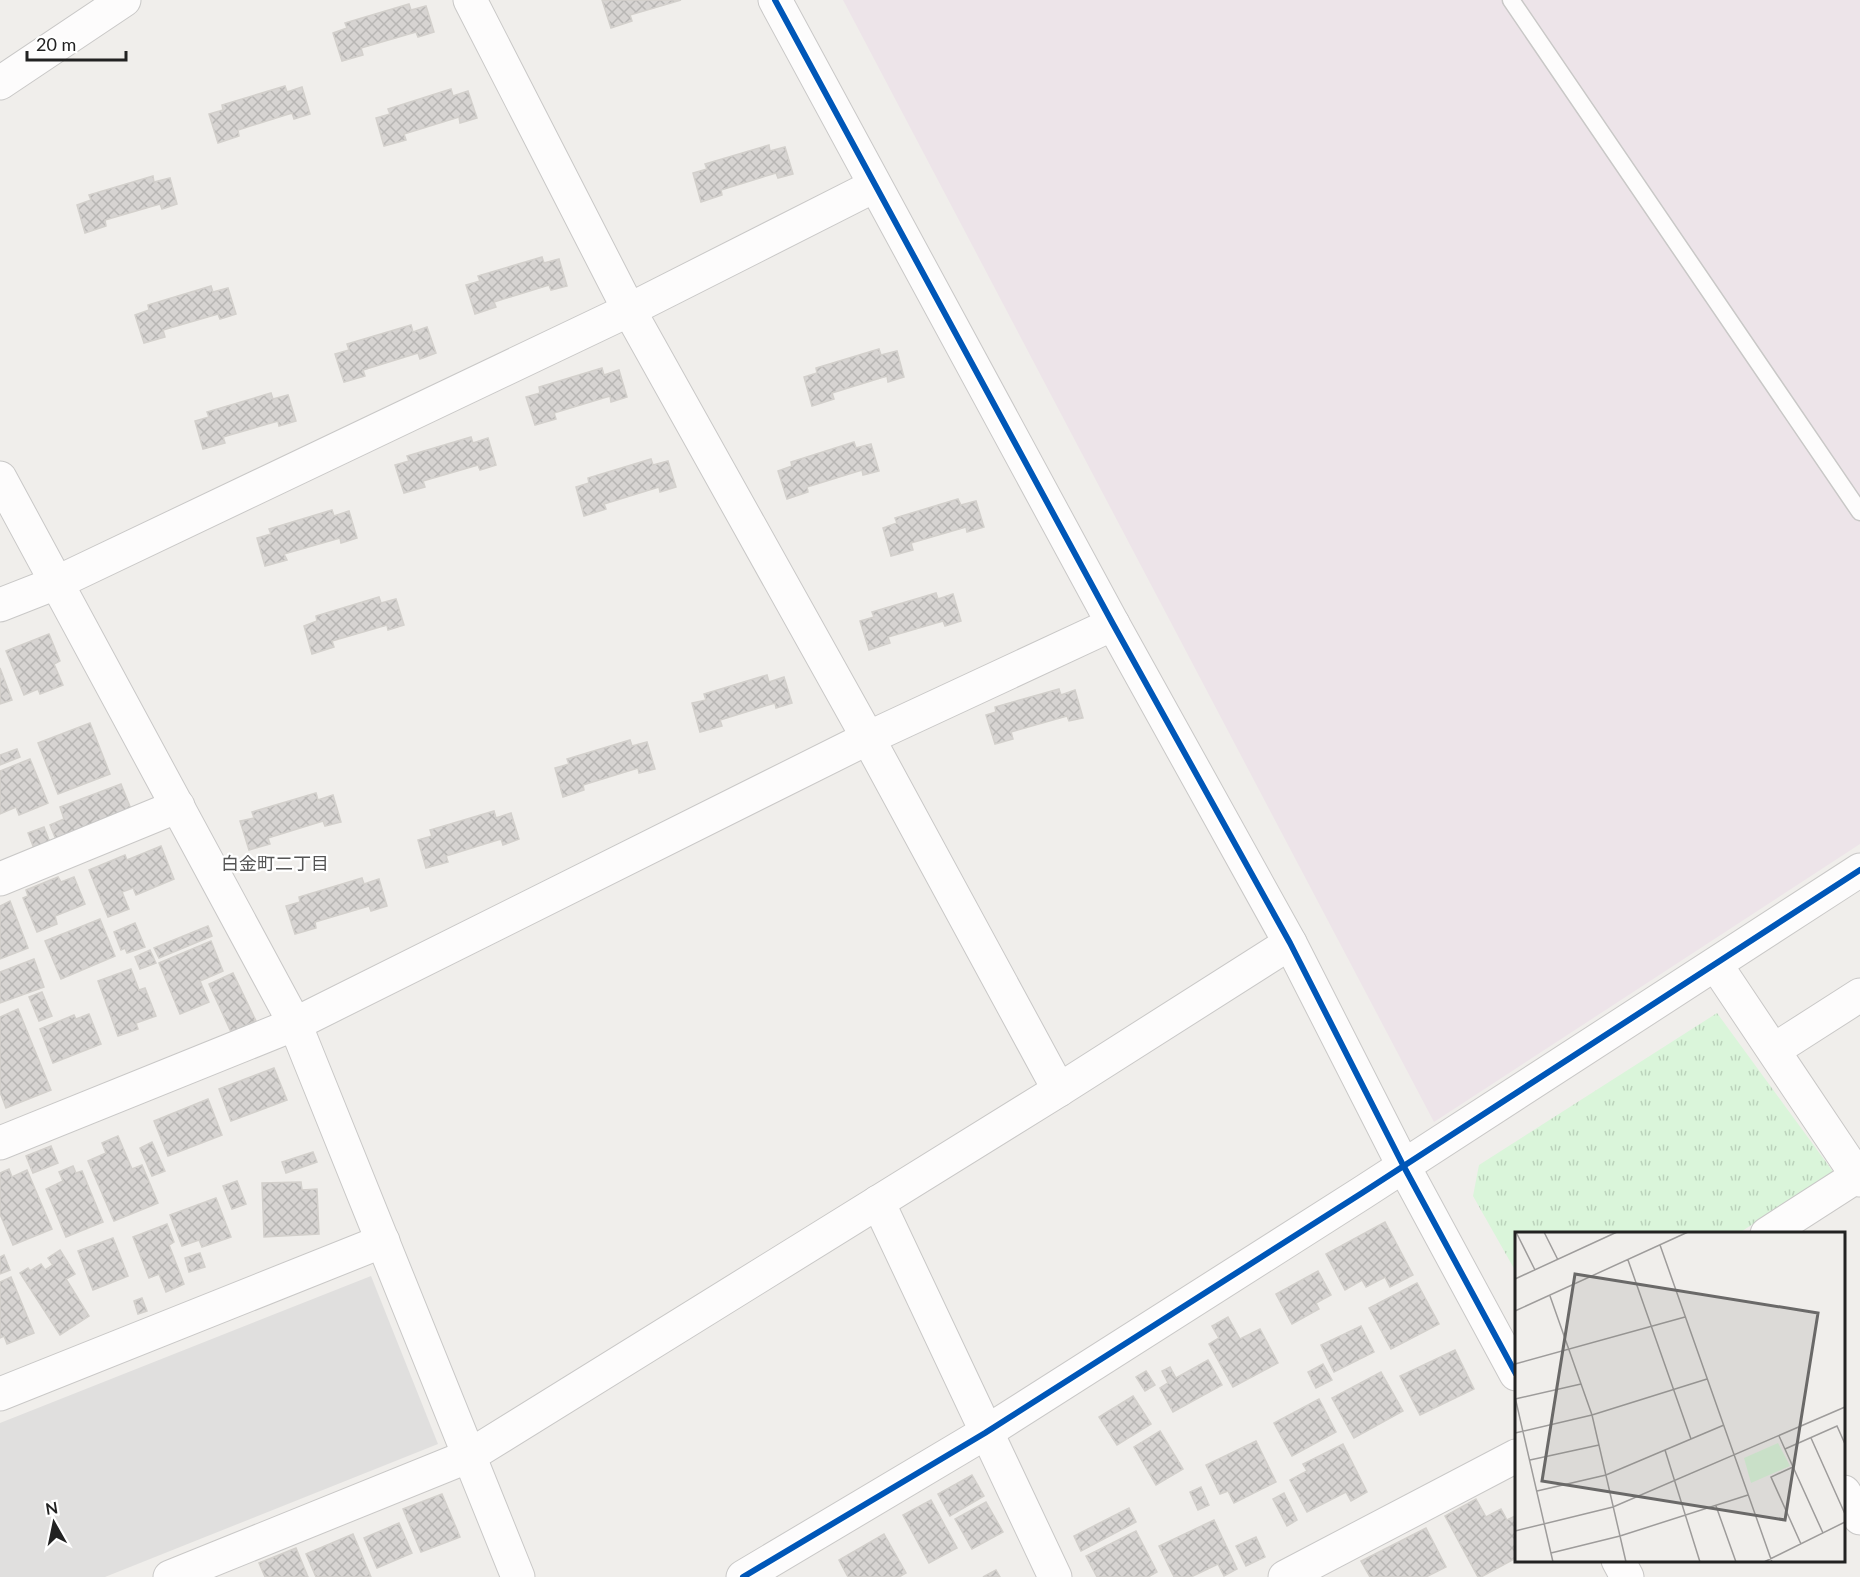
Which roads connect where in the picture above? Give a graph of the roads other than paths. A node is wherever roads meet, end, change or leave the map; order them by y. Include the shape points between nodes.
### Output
1 (124, 0) edge
2 (470, 0) edge
3 (775, 0) edge
4 (1511, 0) edge
5 (0, 83) edge
6 (874, 186) junction
7 (629, 310) junction
8 (0, 478) edge
9 (1860, 512) edge
10 (56, 583) junction
11 (0, 605) edge
12 (1113, 624) junction
13 (868, 738) junction
14 (178, 806) junction
15 (1860, 870) edge
16 (0, 879) edge
17 (1290, 943) junction
18 (1716, 965) junction
19 (1860, 995) edge
20 (295, 1024) junction
21 (1774, 1050) junction
22 (1059, 1090) junction
23 (0, 1143) edge
24 (1403, 1165) junction
25 (1859, 1178) edge
26 (878, 1202) junction
27 (1769, 1232) edge
28 (383, 1241) junction
29 (1515, 1372) edge
30 (0, 1394) edge
31 (985, 1433) junction
32 (469, 1456) junction
33 (1515, 1457) edge
34 (1845, 1494) edge
35 (1860, 1518) edge
36 (1619, 1562) edge
37 (1332, 1567) edge
38 (170, 1577) edge
39 (518, 1577) edge
40 (743, 1577) edge
41 (1055, 1577) edge
42 (1285, 1577) edge
43 (1627, 1577) edge

1 - 5 street
2 - 7 street
3 - 6 street
4 - 9 lane
6 - 7 street
6 - 12 street
7 - 10 street
7 - 13 street
8 - 10 street
10 - 11 street
10 - 14 street
12 - 13 street
12 - 17 street
13 - 20 street
13 - 22 street
14 - 16 street
14 - 20 street
15 - 18 street
17 - 22 street
17 - 24 street
18 - 21 street
18 - 24 street
19 - 21 street
20 - 23 street
20 - 28 street
21 - 25 street
22 - 26 street
24 - 29 street
24 - 31 street
25 - 27 street
26 - 31 street
26 - 32 street
28 - 30 street
28 - 32 street
31 - 40 street
31 - 41 street
32 - 38 street
32 - 39 street
33 - 37 street
34 - 35 street
36 - 43 street
37 - 42 street

